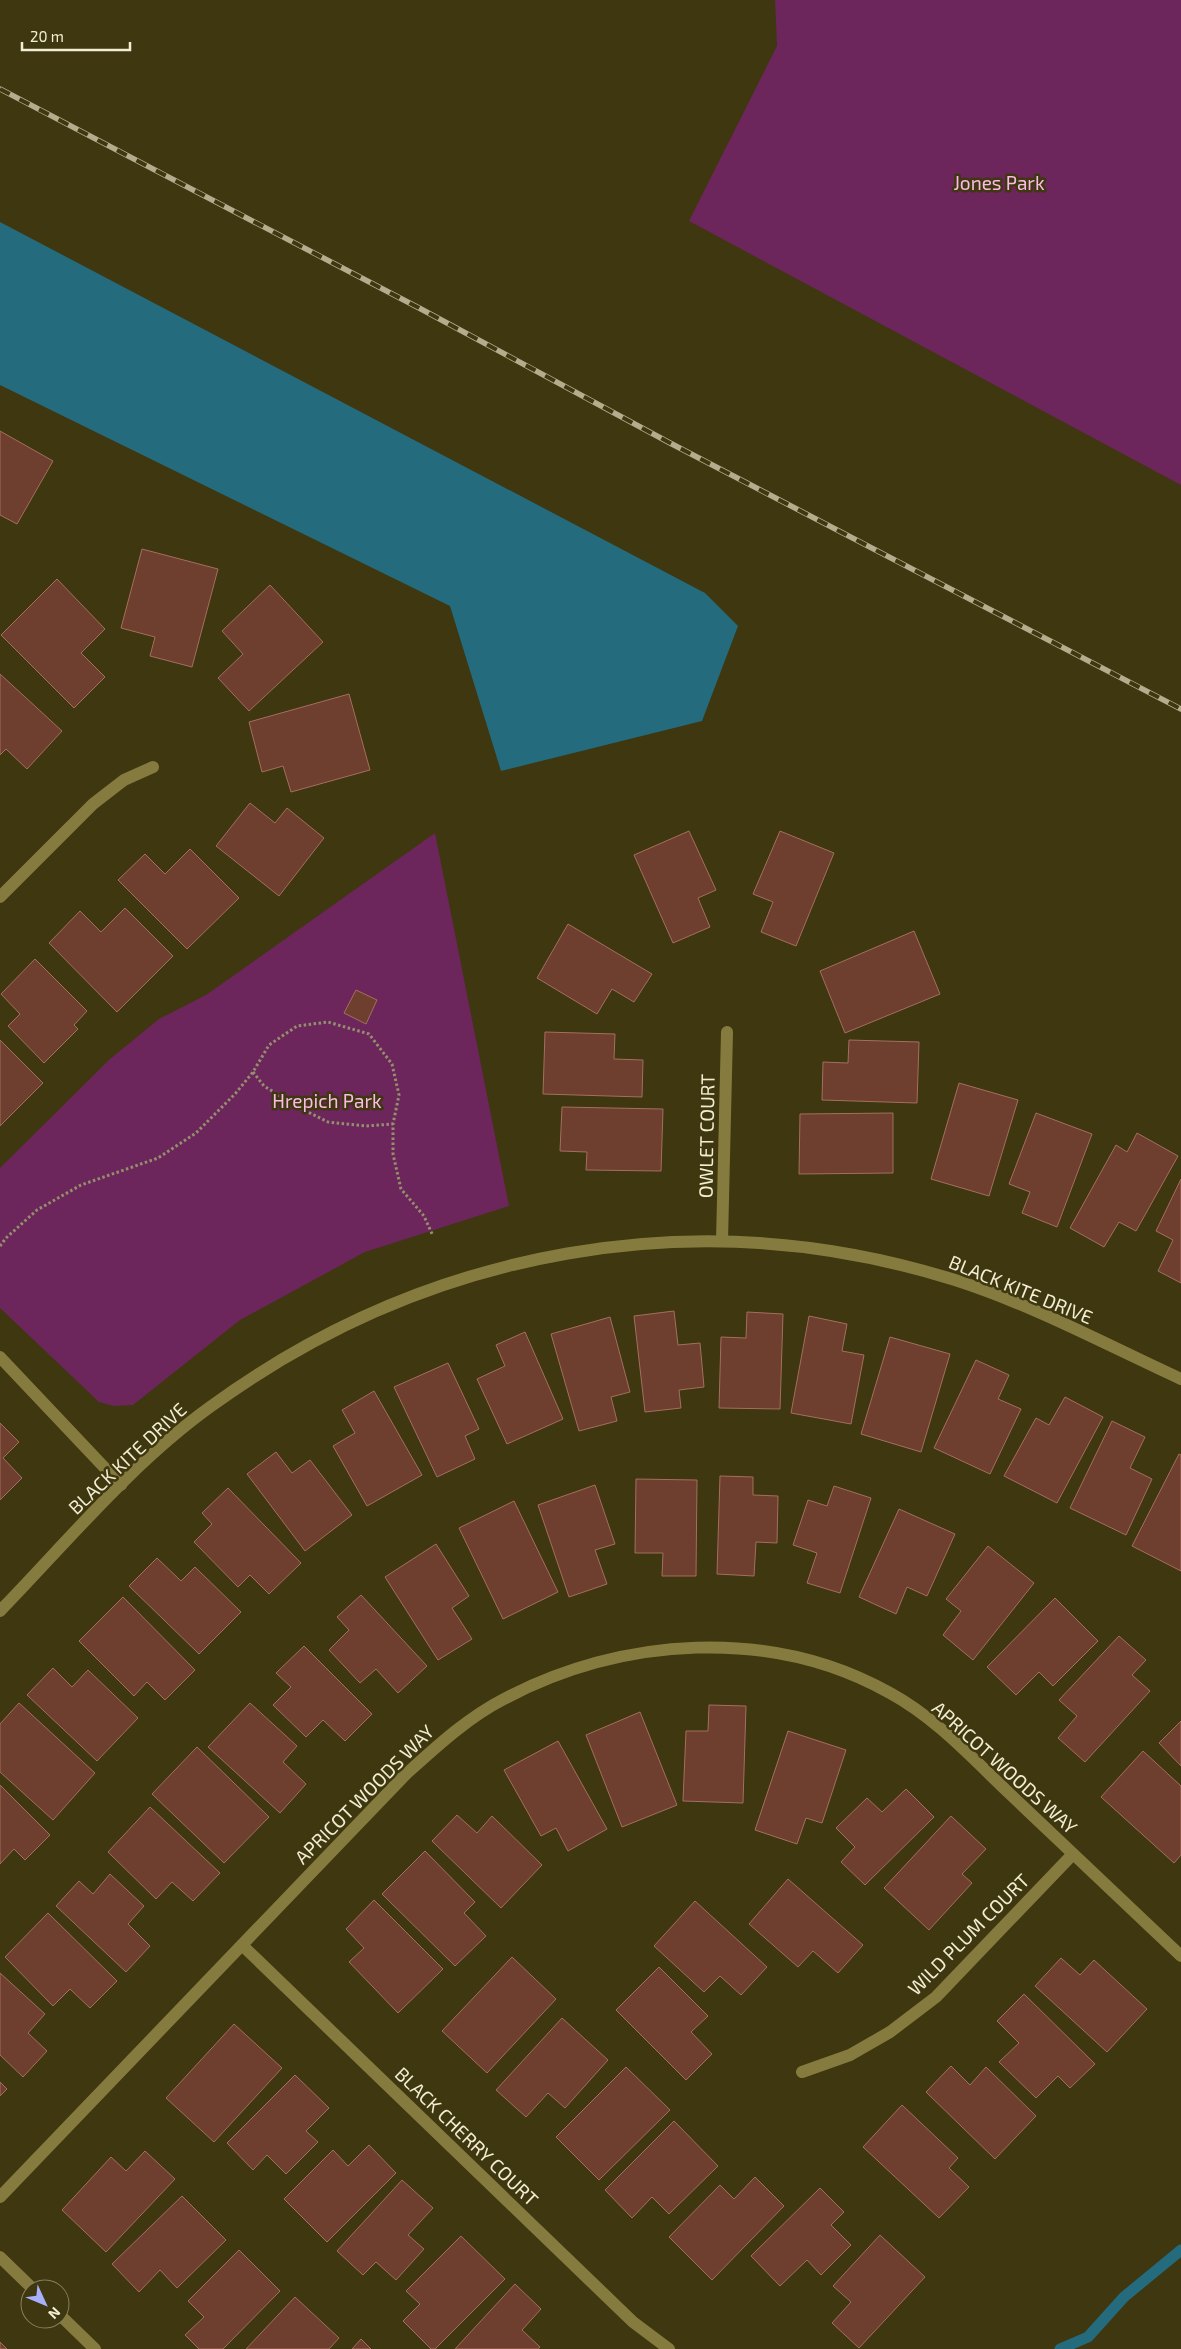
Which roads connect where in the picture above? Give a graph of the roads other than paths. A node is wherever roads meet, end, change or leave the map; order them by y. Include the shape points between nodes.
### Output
1 (153, 767) dead end
2 (0, 897) edge
3 (727, 1032) dead end
4 (722, 1241) junction
5 (0, 1357) edge
6 (1181, 1379) edge
7 (121, 1485) junction
8 (0, 1611) edge
9 (1073, 1854) junction
10 (242, 1945) junction
11 (1181, 1956) edge
12 (802, 2072) dead end
13 (0, 2197) edge
14 (0, 2257) edge
15 (23, 2279) edge
16 (70, 2325) edge
17 (95, 2349) edge
18 (669, 2349) edge

1 - 2 street via 124,780 93,804
3 - 4 street, OWLET COURT
4 - 6 street, BLACK KITE DRIVE via 859,1255 956,1280 1022,1306
4 - 7 street, BLACK KITE DRIVE via 646,1243 561,1254 491,1269 406,1297 341,1326 279,1360 208,1408
5 - 7 street
7 - 8 street, BLACK KITE DRIVE
9 - 10 street, APRICOT WOODS WAY via 937,1726 891,1693 850,1673 802,1658 745,1649 680,1647 616,1656 561,1672 502,1699 449,1735 405,1775
9 - 11 street, APRICOT WOODS WAY
9 - 12 street, WILD PLUM COURT via 936,1997 890,2032 850,2054
10 - 13 street, APRICOT WOODS WAY
10 - 18 street, BLACK CHERRY COURT via 633,2322
14 - 15 street
16 - 17 street

